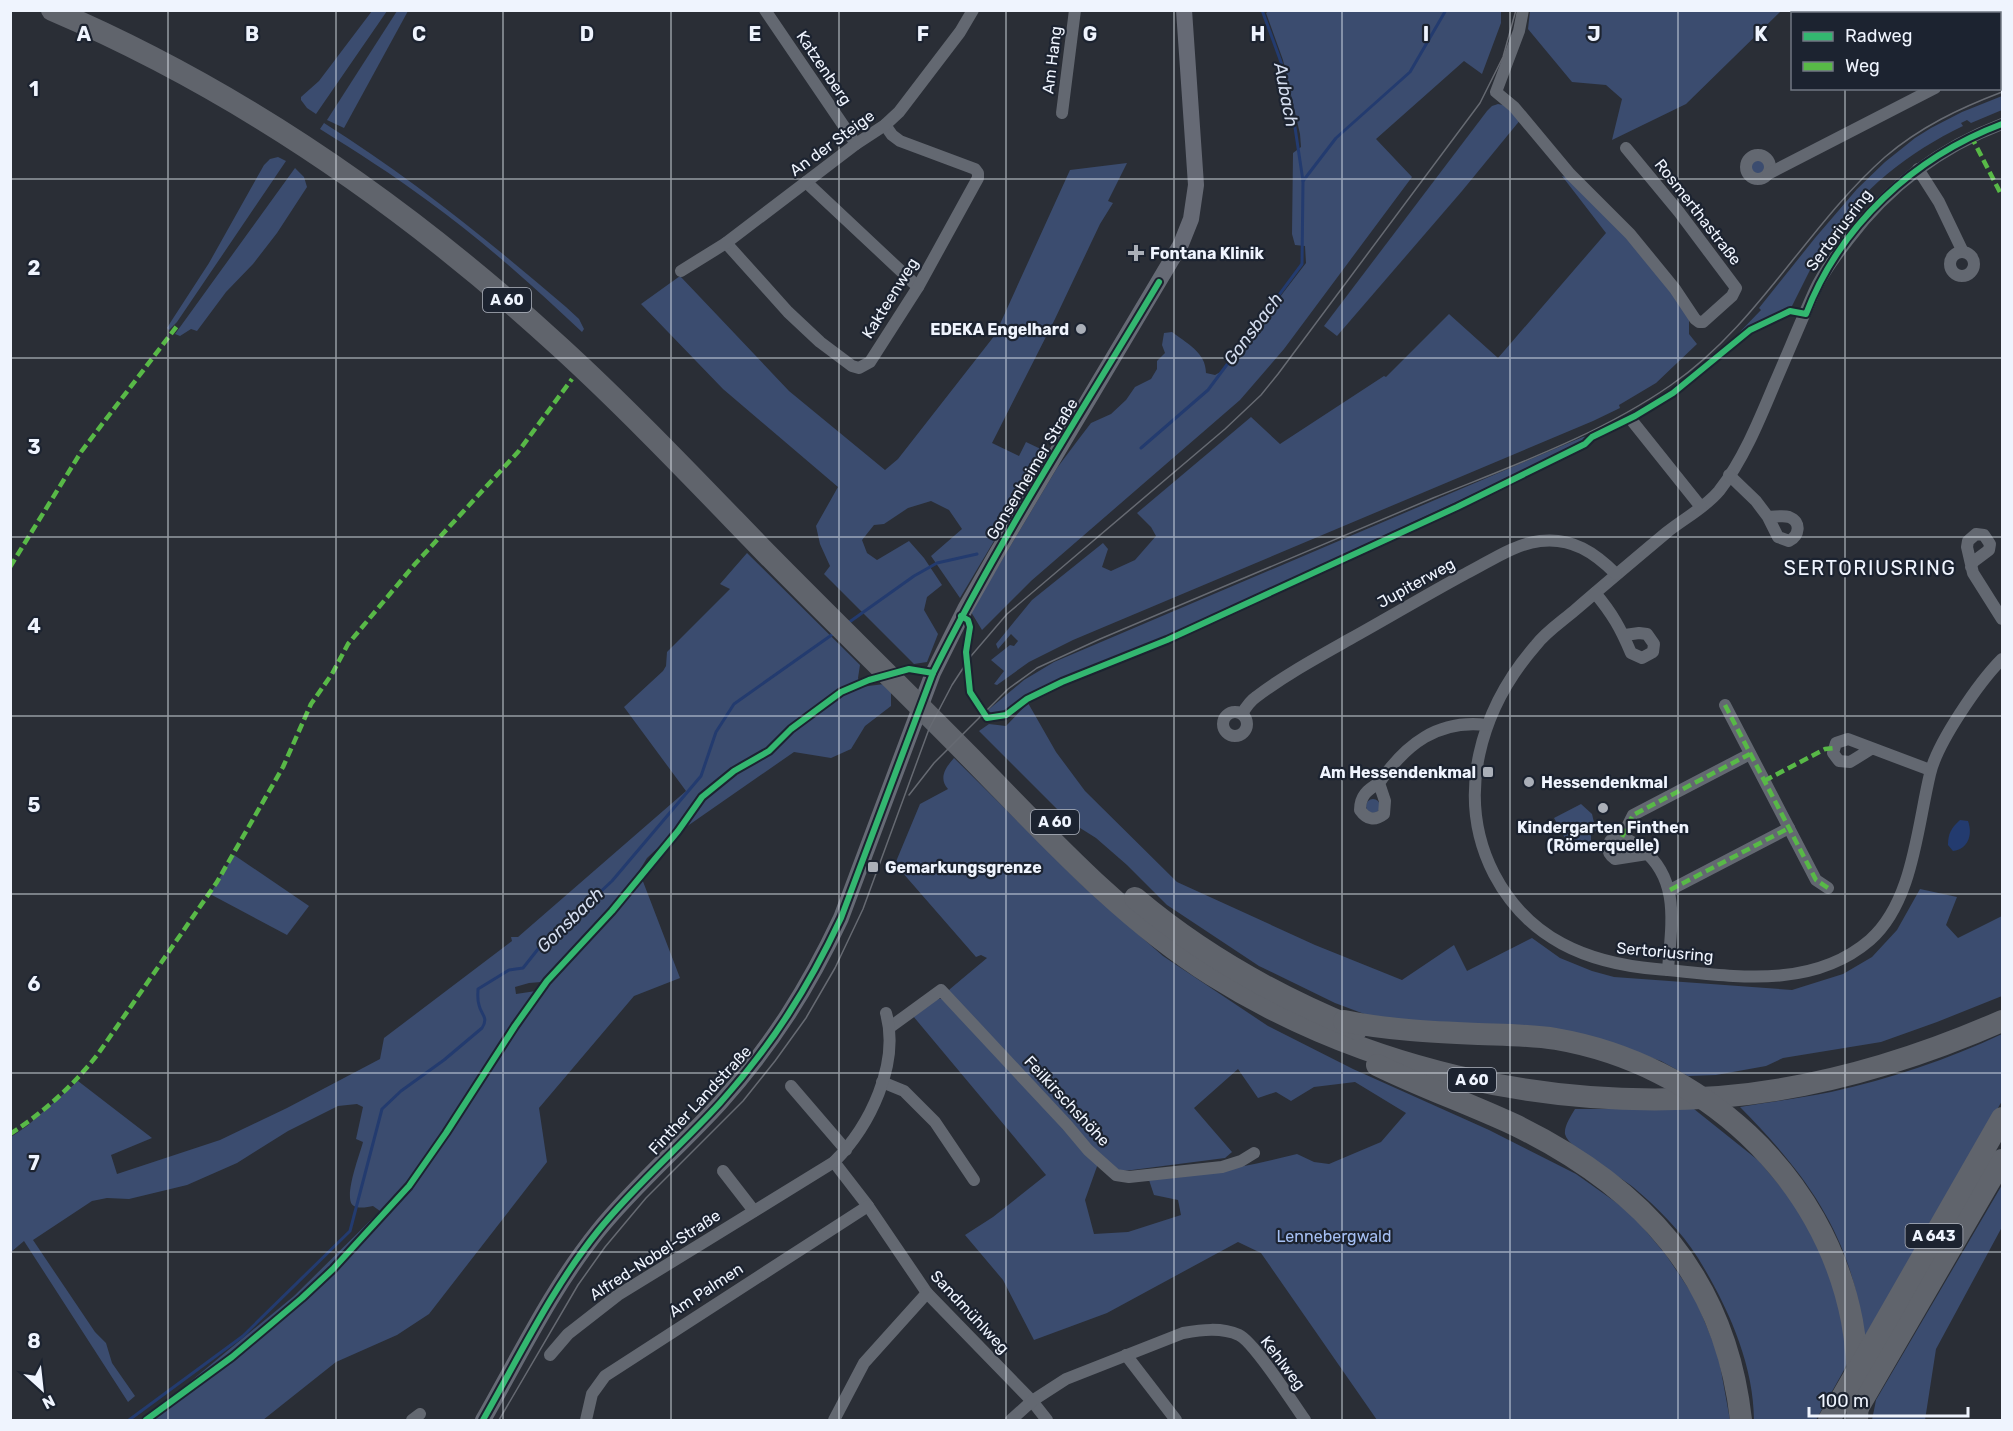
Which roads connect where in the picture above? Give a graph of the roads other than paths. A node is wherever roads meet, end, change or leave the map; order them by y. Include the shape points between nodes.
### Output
1 (52, 10) edge
2 (90, 10) edge
3 (765, 10) edge
4 (1075, 10) edge
5 (1184, 10) edge
6 (1523, 10) edge
7 (969, 12) edge
8 (1931, 90) edge
9 (1062, 113) dead end
10 (2002, 124) edge
11 (885, 125) junction
12 (856, 144) junction
13 (1626, 148) dead end
14 (1918, 169) junction
15 (1768, 174) dead end
16 (806, 182) junction
17 (726, 243) junction
18 (1963, 252) dead end
19 (681, 271) dead end
20 (918, 287) junction
21 (1633, 422) dead end
22 (1729, 475) junction
23 (1701, 507) junction
24 (1768, 517) dead end
25 (1971, 567) dead end
26 (1616, 574) junction
27 (804, 580) junction
28 (1595, 592) junction
29 (2002, 620) edge
30 (1625, 635) dead end
31 (2002, 659) edge
32 (933, 673) joint
33 (1725, 705) dead end
34 (1242, 714) dead end
35 (1486, 725) junction
36 (1871, 749) dead end
37 (975, 751) junction
38 (1750, 754) junction
39 (1930, 770) junction
40 (1378, 783) dead end
41 (1789, 828) junction
42 (1622, 837) junction
43 (1647, 854) junction
44 (1828, 888) dead end
45 (1670, 890) junction
46 (1668, 970) junction
47 (2002, 1006) edge
48 (886, 1013) dead end
49 (1331, 1018) junction
50 (2002, 1022) edge
51 (1305, 1025) junction
52 (889, 1028) junction
53 (882, 1082) junction
54 (792, 1086) dead end
55 (2002, 1118) edge
56 (846, 1150) junction
57 (1254, 1153) dead end
58 (2002, 1160) edge
59 (834, 1162) junction
60 (723, 1171) dead end
61 (974, 1180) dead end
62 (868, 1206) junction
63 (754, 1211) junction
64 (927, 1293) junction
65 (550, 1355) dead end
66 (1126, 1355) junction
67 (1859, 1386) junction
68 (1032, 1401) junction
69 (483, 1420) edge
70 (586, 1420) edge
71 (834, 1420) edge
72 (1011, 1420) edge
73 (1047, 1420) edge
74 (1176, 1420) edge
75 (1305, 1420) edge
76 (1741, 1420) edge
77 (1829, 1420) edge
78 (1851, 1420) edge
79 (1857, 1420) edge

1 - 27 highway, A 60 via 98,30 235,105 358,183 430,236 563,349
2 - 27 highway, A 60 via 297,124 437,224 573,339 675,438
3 - 12 street, Katzenberg
4 - 9 street, Am Hang
5 - 32 main road, Gonsenheimer Straße via 1196,185 1188,229 1171,264 997,553
6 - 13 street, Rosmerthastraße via 1496,92 1612,214 1695,319 1703,322 1736,288
7 - 11 street, An der Steige via 960,32
8 - 15 street
10 - 14 street, Sertoriusring via 1971,136
11 - 12 street, An der Steige
11 - 20 street, Kakteenweg via 900,141 978,173 975,186
12 - 16 street, An der Steige
14 - 18 street
14 - 22 street, Sertoriusring via 1868,214 1829,265 1760,418
16 - 17 street, An der Steige
16 - 20 street
17 - 19 street, An der Steige
17 - 20 street, Kakteenweg via 788,312 852,366 870,362
21 - 23 street
22 - 23 street, Sertoriusring via 1717,494
22 - 24 street
23 - 26 street, Sertoriusring
25 - 29 street
26 - 28 street, Sertoriusring
26 - 34 street, Jupiterweg via 1595,554 1577,545 1545,540 1528,543 1302,667 1256,697
27 - 37 highway, A 60
28 - 30 street
28 - 35 street, Sertoriusring via 1538,641 1516,669
31 - 39 street, Sertoriusring via 1958,717
32 - 69 main road, Finther Landstraße via 841,918 797,1002 742,1077 596,1233 570,1269
33 - 38 street
35 - 40 street via 1454,725 1432,733 1407,750
35 - 46 street, Sertoriusring via 1476,775 1475,811 1486,857 1508,897 1542,931 1573,951 1612,964
36 - 39 street
37 - 49 highway, A 60 via 1147,908 1263,984
37 - 51 highway, A 60 via 1084,871 1143,924 1208,973
38 - 41 street
38 - 42 street via 1634,815
39 - 46 street, Sertoriusring via 1906,881 1898,902 1873,938 1840,960 1800,974 1761,976
41 - 44 street via 1816,880
41 - 45 street
42 - 43 street
42 - 43 street via 1613,838 1608,847 1615,859
43 - 45 street
45 - 46 street
47 - 49 highway, A 60 via 1933,1034 1846,1060 1700,1084 1624,1085 1508,1073 1399,1045
48 - 52 street, Alfred-Nobel-Straße
49 - 79 highway via 1379,1027 1555,1039 1623,1056 1683,1084 1710,1102 1782,1170 1832,1256 1853,1331
50 - 51 highway, A 60 via 1863,1071 1792,1087 1721,1097 1678,1098 1600,1098 1508,1087 1418,1066
51 - 76 highway via 1385,1069 1546,1142 1598,1174 1645,1212 1683,1259 1712,1309 1731,1363
52 - 53 street, Alfred-Nobel-Straße
52 - 57 street, Feilkirschshöhe via 941,990 1088,1150 1116,1175 1222,1167
53 - 56 street, Alfred-Nobel-Straße via 868,1117
53 - 61 street via 904,1091 935,1122
54 - 56 street
55 - 67 highway, A 643 via 1866,1355
56 - 59 street, Alfred-Nobel-Straße
58 - 67 highway, A 643
59 - 62 street, Sandmühlweg
59 - 63 street, Alfred-Nobel-Straße
60 - 63 street
62 - 64 street, Sandmühlweg
62 - 70 street, Am Palmen via 605,1376 592,1394
63 - 65 street, Alfred-Nobel-Straße via 618,1295 568,1334
64 - 68 street, Sandmühlweg
64 - 71 street via 864,1363
66 - 68 street, Kehlweg via 1066,1379
66 - 74 street
66 - 75 street, Kehlweg via 1200,1330 1240,1336 1261,1358
67 - 77 highway, A 643
67 - 78 highway, A 643
68 - 72 street, Kehlweg
68 - 73 street, Sandmühlweg

